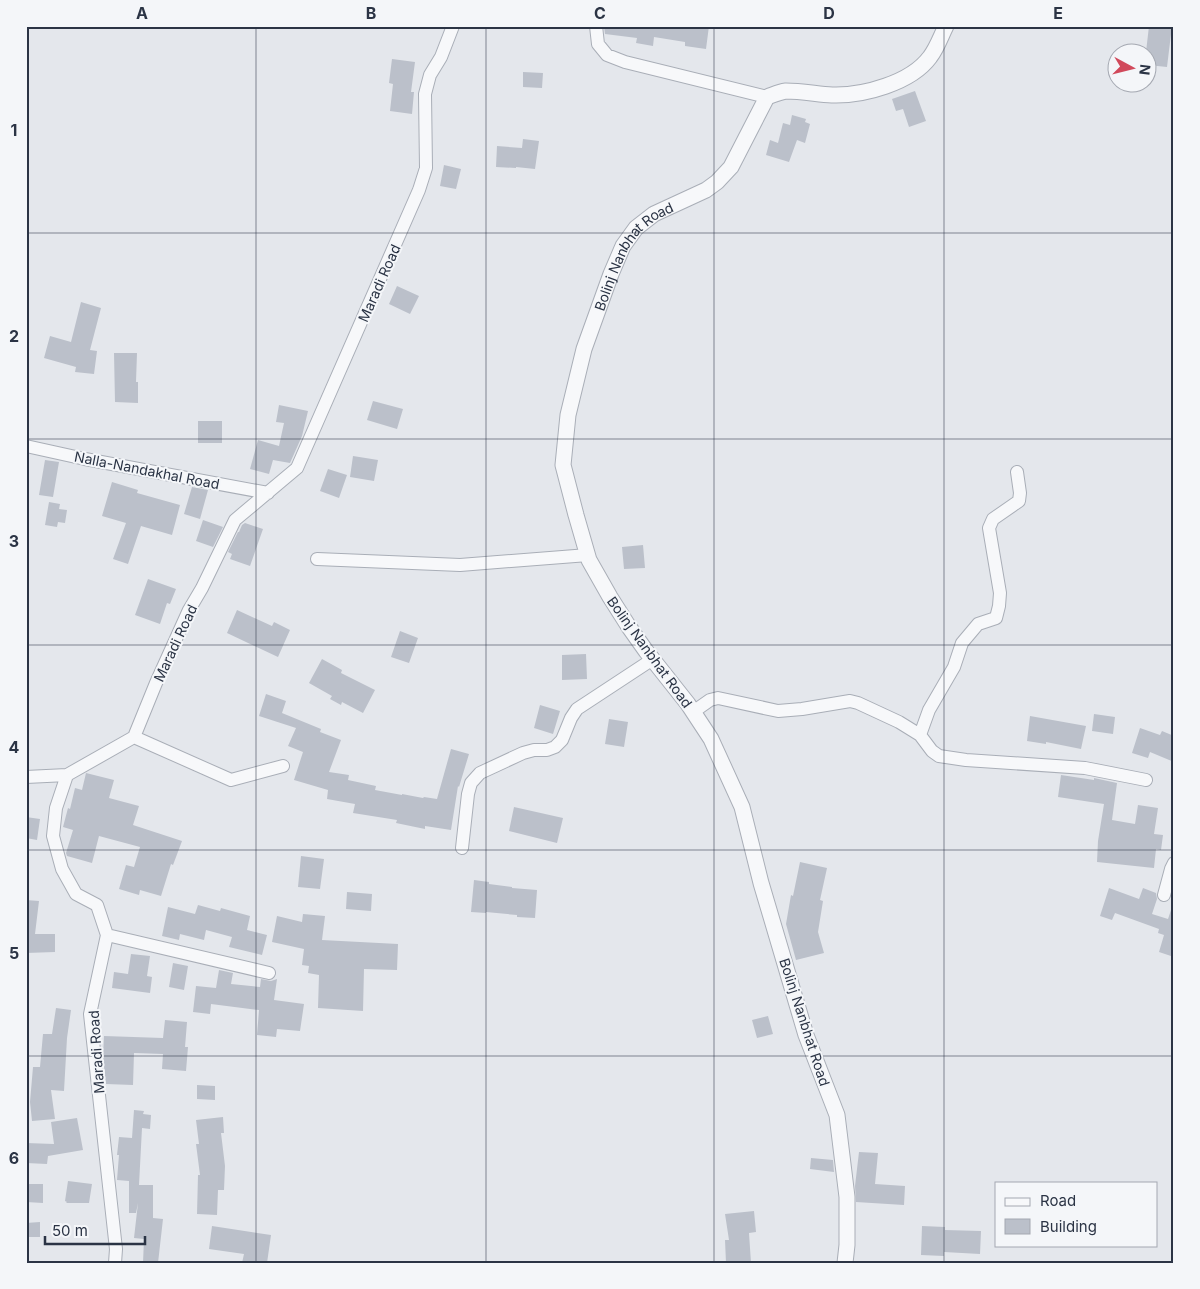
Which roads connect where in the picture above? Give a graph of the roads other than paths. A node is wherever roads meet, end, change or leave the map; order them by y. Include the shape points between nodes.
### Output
1 (453, 26) edge
2 (596, 26) edge
3 (946, 26) edge
4 (767, 97) junction
5 (26, 446) edge
6 (1017, 472) dead end
7 (268, 493) junction
8 (588, 555) junction
9 (317, 559) dead end
10 (653, 659) junction
11 (693, 712) junction
12 (920, 735) junction
13 (134, 737) junction
14 (283, 766) dead end
15 (67, 775) junction
16 (26, 777) edge
17 (1146, 780) dead end
18 (462, 848) dead end
19 (1174, 863) edge
20 (1164, 895) dead end
21 (107, 935) junction
22 (269, 973) dead end
23 (115, 1263) edge
24 (846, 1263) edge

1 - 7 street, Maradi Road via 430,75 425,94 426,168 419,190 297,468
2 - 4 street via 598,44 607,55
3 - 4 street via 930,57 920,68 885,86 834,95 784,91
4 - 8 street, Bolinj Nanbhat Road via 731,167 706,190 654,214 636,228 623,246 611,274 584,349 564,447 563,466
5 - 7 street, Nalla-Nandakhal Road
6 - 12 street via 1019,501 993,519 989,528 1000,593 996,618 978,624 962,643 954,667 928,710
7 - 13 street, Maradi Road via 235,520 189,610
8 - 9 street via 460,565
8 - 10 street, Bolinj Nanbhat Road via 615,605
10 - 11 street, Bolinj Nanbhat Road
10 - 18 street via 577,709 562,740 555,747 522,753 480,773 471,783 468,794
11 - 12 street via 718,698 778,711 850,701 899,722
11 - 24 street, Bolinj Nanbhat Road via 712,739 742,807 806,1035 837,1115 847,1197
12 - 17 street via 932,751 947,758 1085,768
13 - 14 street via 231,780
13 - 15 street
15 - 16 street
15 - 21 street via 56,808 53,836 62,869 76,894 97,905
19 - 20 street
21 - 22 street
21 - 23 street, Maradi Road via 90,1014

